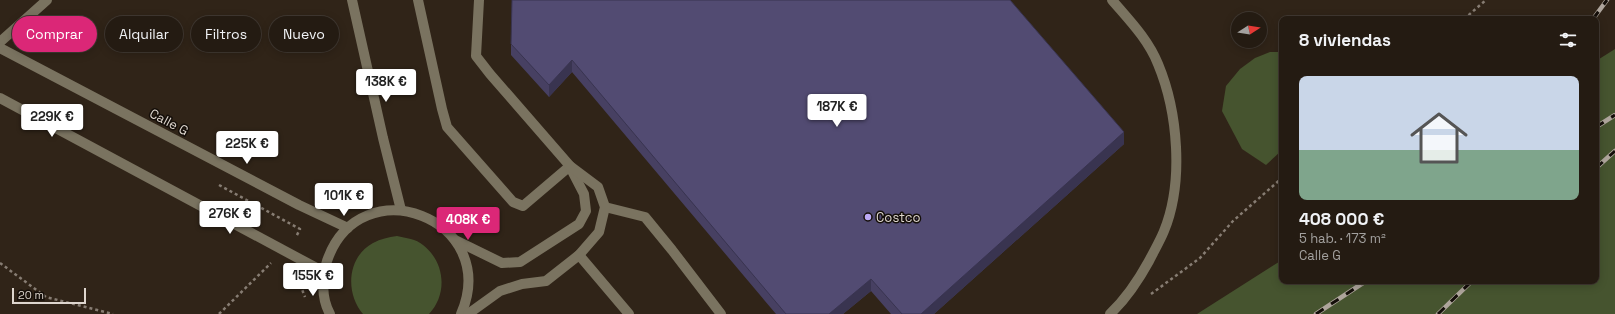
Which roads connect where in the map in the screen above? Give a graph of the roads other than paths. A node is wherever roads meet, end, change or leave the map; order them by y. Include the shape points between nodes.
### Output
1 (47, 0) edge
2 (352, 0) edge
3 (418, 0) edge
4 (480, 0) edge
5 (1112, 0) edge
6 (0, 42) edge
7 (0, 48) edge
8 (0, 98) edge
9 (570, 166) junction
10 (605, 207) junction
11 (401, 210) junction
12 (348, 228) junction
13 (455, 240) junction
14 (578, 255) junction
15 (324, 272) junction
16 (330, 314) edge
17 (461, 314) edge
18 (468, 314) edge
19 (629, 314) edge
20 (721, 314) edge
21 (1110, 314) edge

1 - 6 street
2 - 11 street
3 - 9 street via 447,126 512,202 523,206
4 - 9 street via 476,56
5 - 21 street via 1141,33 1158,62 1169,96 1175,129 1176,163 1173,199 1164,230 1137,283
7 - 12 street, Calle G via 299,205
8 - 15 street
9 - 10 street via 598,187
9 - 13 street via 584,194 586,211 579,224 520,262 502,263
10 - 14 street via 599,232
10 - 20 street via 645,217
11 - 12 street via 382,211 364,217
11 - 13 street via 422,214 440,225
12 - 15 street via 332,248
13 - 17 street via 465,259 469,280 467,301
14 - 18 street via 546,281 522,284 500,291
14 - 19 street
15 - 16 street via 324,292

